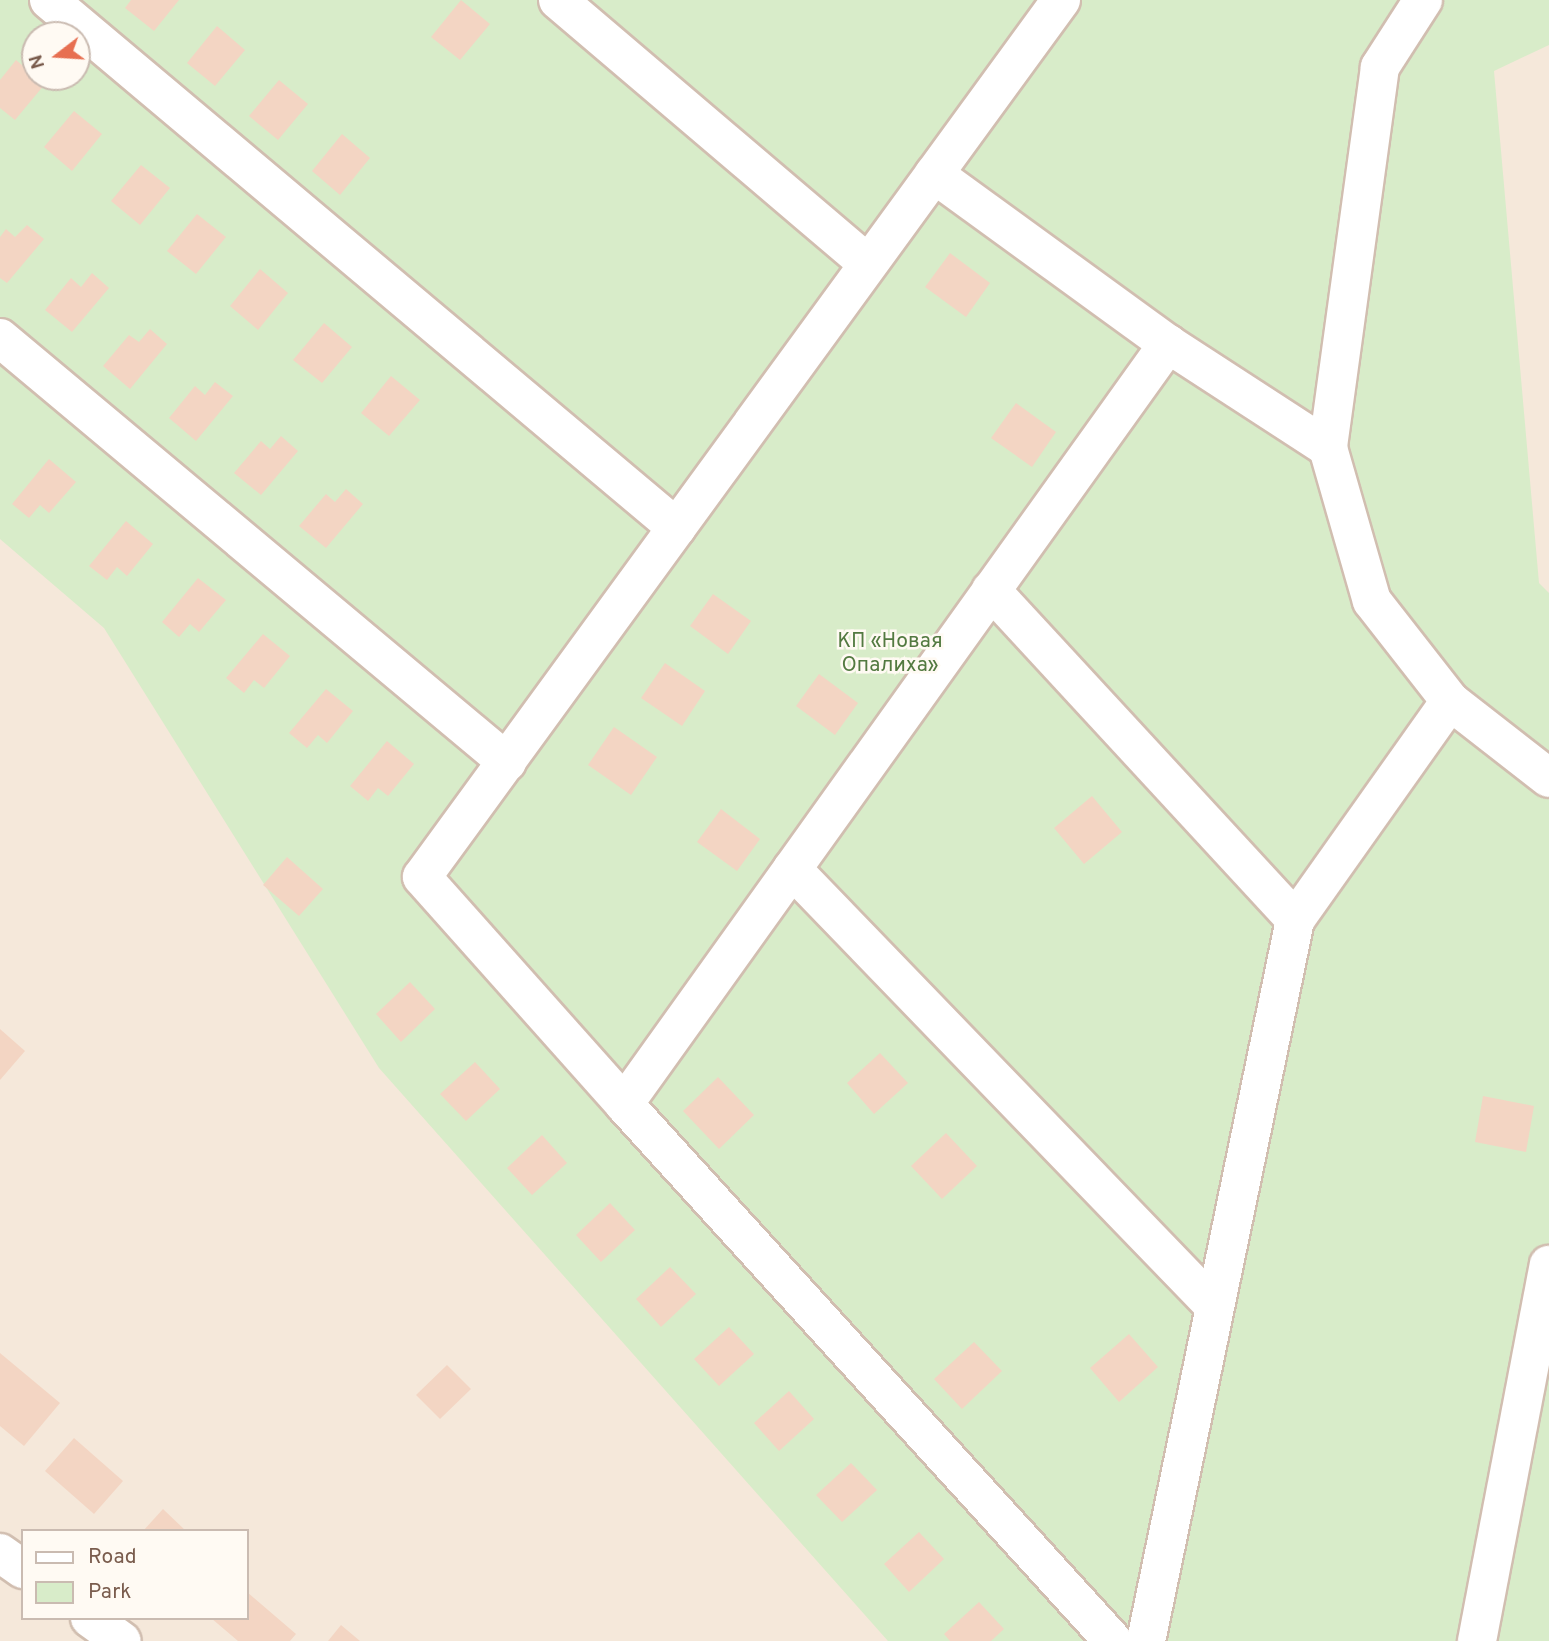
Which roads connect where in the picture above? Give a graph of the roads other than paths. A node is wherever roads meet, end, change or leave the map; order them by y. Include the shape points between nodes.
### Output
1 (49, 0) edge
2 (558, 0) edge
3 (1061, 0) edge
4 (1423, 0) edge
5 (934, 174) junction
6 (867, 263) junction
7 (0, 338) edge
8 (1168, 344) junction
9 (1328, 448) junction
10 (677, 528) junction
11 (991, 590) junction
12 (1450, 701) junction
13 (507, 762) junction
14 (1549, 778) edge
15 (792, 869) junction
16 (1294, 920) junction
17 (624, 1104) junction
18 (1549, 1265) edge
19 (1214, 1306) junction
20 (0, 1553) edge
21 (21, 1568) edge
22 (93, 1620) edge
23 (122, 1641) edge
24 (1113, 1641) edge
25 (1146, 1641) edge
26 (1477, 1641) edge

1 - 10 street
2 - 6 street
3 - 5 street
4 - 9 street via 1380,67
5 - 6 street
5 - 8 street
6 - 10 street
7 - 13 street
8 - 9 street
8 - 11 street
9 - 12 street via 1372,601
10 - 13 street
11 - 15 street
11 - 16 street
12 - 14 street
12 - 16 street
13 - 17 street via 422,877
15 - 17 street
15 - 19 street
16 - 19 street
17 - 24 street
18 - 26 street
19 - 25 street
20 - 21 street
22 - 23 street

